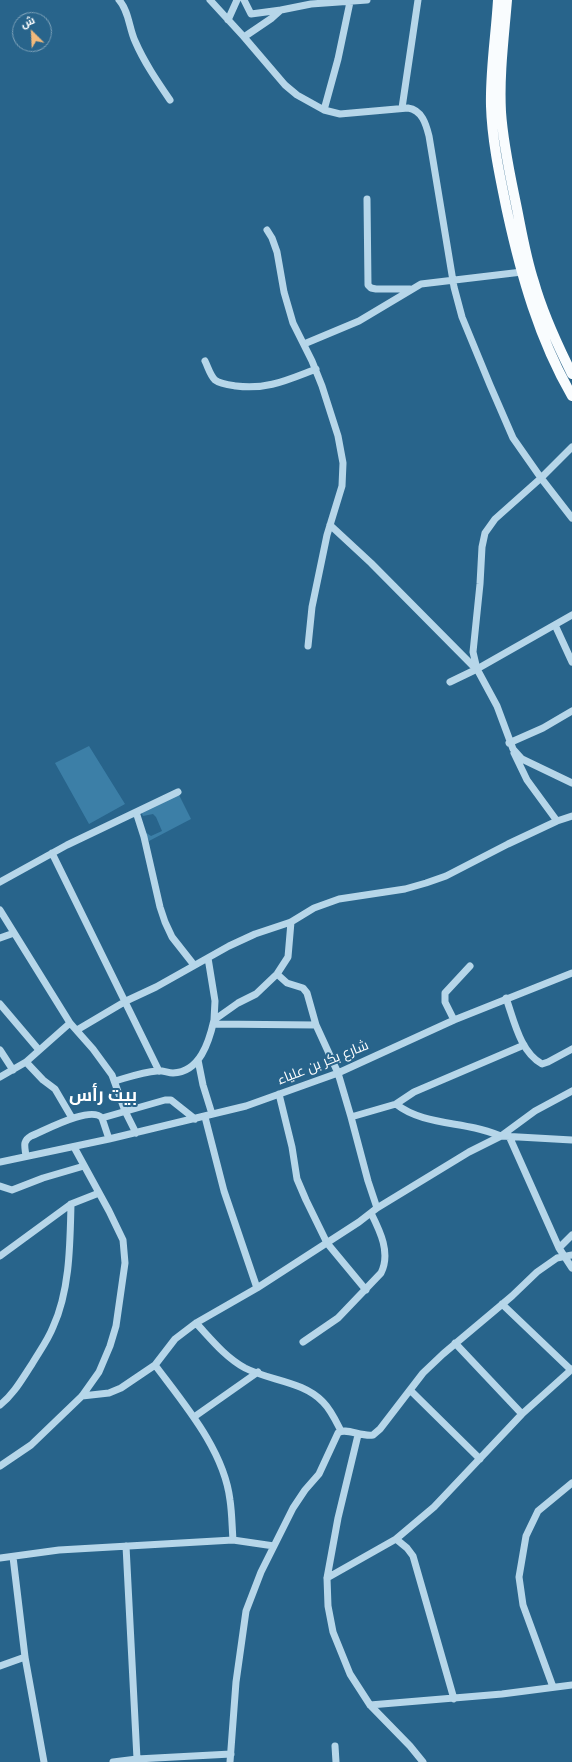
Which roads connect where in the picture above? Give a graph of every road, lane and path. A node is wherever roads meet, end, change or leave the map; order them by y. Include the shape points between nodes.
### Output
1 (119, 0) edge
2 (210, 0) edge
3 (237, 0) edge
4 (244, 0) edge
5 (367, 0) edge
6 (418, 0) edge
7 (498, 0) edge
8 (507, 0) edge
9 (309, 2) edge
10 (350, 2) junction
11 (281, 10) junction
12 (228, 20) junction
13 (244, 37) junction
14 (170, 100) dead end
15 (402, 108) junction
16 (324, 110) junction
17 (367, 199) dead end
18 (267, 230) dead end
19 (522, 272) junction
20 (453, 279) junction
21 (410, 289) junction
22 (304, 344) junction
23 (205, 361) dead end
24 (316, 369) junction
25 (572, 374) edge
26 (572, 396) edge
27 (572, 447) edge
28 (541, 478) junction
29 (572, 518) edge
30 (330, 525) junction
31 (572, 615) edge
32 (555, 625) junction
33 (308, 646) dead end
34 (572, 662) edge
35 (477, 670) junction
36 (450, 682) dead end
37 (572, 711) edge
38 (511, 746) junction
39 (572, 783) edge
40 (178, 792) dead end
41 (136, 812) junction
42 (572, 816) edge
43 (557, 821) junction
44 (52, 853) junction
45 (0, 882) edge
46 (0, 910) edge
47 (291, 922) junction
48 (14, 933) junction
49 (0, 938) edge
50 (208, 958) junction
51 (194, 965) junction
52 (470, 966) dead end
53 (572, 973) edge
54 (277, 974) junction
55 (506, 998) junction
56 (126, 1001) junction
57 (0, 1004) edge
58 (454, 1020) junction
59 (214, 1022) junction
60 (70, 1023) junction
61 (316, 1025) junction
62 (77, 1030) junction
63 (524, 1045) junction
64 (572, 1049) edge
65 (0, 1050) edge
66 (39, 1050) junction
67 (198, 1060) junction
68 (26, 1062) junction
69 (13, 1070) junction
70 (159, 1071) junction
71 (338, 1073) junction
72 (0, 1078) edge
73 (115, 1081) junction
74 (572, 1091) edge
75 (279, 1094) junction
76 (396, 1104) junction
77 (125, 1111) junction
78 (208, 1116) junction
79 (351, 1117) junction
80 (72, 1118) junction
81 (102, 1118) junction
82 (195, 1119) junction
83 (136, 1133) junction
84 (505, 1136) junction
85 (109, 1139) junction
86 (572, 1140) edge
87 (74, 1147) junction
88 (26, 1156) junction
89 (0, 1162) edge
90 (84, 1166) junction
91 (0, 1186) edge
92 (99, 1193) junction
93 (71, 1204) junction
94 (377, 1208) junction
95 (371, 1213) junction
96 (572, 1235) edge
97 (327, 1243) junction
98 (559, 1248) junction
99 (572, 1255) edge
100 (0, 1256) edge
101 (563, 1256) junction
102 (572, 1268) edge
103 (256, 1288) junction
104 (366, 1290) junction
105 (502, 1304) junction
106 (196, 1323) junction
107 (303, 1342) dead end
108 (455, 1343) junction
109 (155, 1365) junction
110 (571, 1369) edge
111 (258, 1372) junction
112 (410, 1390) junction
113 (82, 1396) junction
114 (0, 1405) edge
115 (522, 1414) junction
116 (194, 1417) junction
117 (341, 1431) junction
118 (358, 1435) junction
119 (480, 1459) junction
120 (0, 1466) edge
121 (572, 1483) edge
122 (396, 1539) junction
123 (232, 1540) junction
124 (126, 1546) junction
125 (274, 1546) junction
126 (13, 1556) junction
127 (0, 1558) edge
128 (327, 1578) junction
129 (25, 1657) junction
130 (0, 1666) edge
131 (572, 1685) edge
132 (553, 1687) junction
133 (454, 1699) junction
134 (370, 1705) junction
135 (335, 1746) dead end
136 (231, 1754) junction
137 (137, 1759) junction
138 (44, 1762) edge
139 (113, 1762) edge
140 (230, 1762) edge
141 (336, 1762) edge
142 (423, 1762) edge

1 - 14 street via 146,65
2 - 12 street
3 - 12 street
4 - 11 street via 251,14
5 - 10 street
6 - 15 street
7 - 19 main road via 492,117 498,163
8 - 25 main road via 501,99 507,160 534,282 555,340
9 - 10 street
9 - 11 street
10 - 16 street
11 - 13 street
12 - 13 street
13 - 16 street via 284,85
15 - 16 street via 340,114
15 - 20 street via 416,111 427,127
17 - 21 street via 368,285 376,289
18 - 22 street via 277,252 288,308
19 - 20 street
19 - 26 main road via 544,337
20 - 21 street via 421,284
20 - 28 street via 462,317 506,423 521,451
21 - 22 street via 359,321
22 - 24 street
23 - 24 street via 216,381 242,387 277,384
24 - 30 street via 338,436 343,463 342,486
27 - 28 street
28 - 29 street
28 - 35 street via 495,519 483,538 473,652
30 - 33 street via 312,608
30 - 35 street via 372,563
31 - 32 street
32 - 34 street
32 - 35 street
35 - 36 street
35 - 38 street via 497,706
37 - 38 street
38 - 39 street via 522,758
38 - 43 street via 527,780
40 - 41 street
41 - 44 street
41 - 51 street via 165,922 172,937
42 - 43 street
43 - 47 street via 433,881 339,899 314,908
44 - 45 street
44 - 56 street
46 - 48 street
47 - 50 street via 256,934
47 - 54 street via 288,957
48 - 49 street
48 - 60 street
50 - 51 street
50 - 59 street via 215,1001
51 - 56 street
52 - 58 street via 445,993 445,1002
53 - 55 street, شارع بكر بن علياء
54 - 59 street via 256,994 238,1003
54 - 61 street via 287,983 306,991
55 - 58 street, شارع بكر بن علياء
55 - 63 street
56 - 62 street
56 - 70 street
57 - 66 street
58 - 71 street, شارع بكر بن علياء
59 - 61 street
59 - 67 street via 210,1037
60 - 62 street
60 - 66 street
61 - 71 street
62 - 73 street
63 - 64 street via 535,1060 542,1064
63 - 76 street via 414,1092
65 - 69 street
66 - 68 street
67 - 70 street via 173,1073
67 - 78 street
68 - 69 street
68 - 80 street via 55,1089
69 - 72 street
70 - 73 street
71 - 75 street, شارع بكر بن علياء
71 - 79 street
73 - 77 street
74 - 84 street via 535,1111
75 - 78 street, شارع بكر بن علياء
75 - 97 street via 297,1179
76 - 79 street
76 - 84 street via 404,1111
77 - 81 street
77 - 82 street via 169,1100
77 - 83 street
78 - 82 street, شارع بكر بن علياء
78 - 103 street via 224,1192
79 - 94 street
80 - 81 street via 94,1113
80 - 88 street via 26,1139
81 - 85 street
82 - 83 street, شارع بكر بن علياء
83 - 85 street, شارع بكر بن علياء
84 - 86 street
84 - 94 street via 469,1152
84 - 98 street
85 - 87 street, شارع بكر بن علياء
87 - 88 street, شارع بكر بن علياء
87 - 90 street
88 - 89 street, شارع بكر بن علياء
90 - 91 street via 12,1190
90 - 92 street
92 - 93 street
92 - 113 street via 123,1240 125,1263 110,1346 98,1372
93 - 100 street
93 - 114 street via 66,1282 54,1327 13,1393
94 - 95 street
95 - 97 street
95 - 104 street via 380,1232 385,1264 381,1273
96 - 98 street
97 - 103 street
97 - 104 street
98 - 101 street
99 - 101 street
101 - 102 street
101 - 105 street via 551,1261 537,1272
103 - 106 street
104 - 107 street via 338,1318
105 - 108 street
105 - 110 street
106 - 109 street via 175,1339
106 - 111 street via 230,1358
108 - 112 street via 423,1373
108 - 115 street
109 - 113 street via 122,1388 109,1393
109 - 116 street
110 - 115 street
111 - 116 street
111 - 117 street via 295,1385 323,1402
112 - 118 street via 380,1429 373,1435
112 - 119 street
113 - 120 street via 31,1445
115 - 119 street
116 - 123 street via 224,1477 230,1500
117 - 118 street via 350,1431
117 - 125 street via 319,1474 299,1498
118 - 128 street
119 - 122 street via 434,1507
121 - 132 street via 538,1511 526,1536 519,1577 523,1605
122 - 128 street
122 - 133 street via 413,1556
123 - 124 street
123 - 125 street
124 - 126 street
124 - 137 street
125 - 136 street via 246,1611 236,1682
126 - 127 street
126 - 129 street
128 - 134 street via 328,1606 333,1632 350,1674
129 - 130 street
129 - 138 street
131 - 132 street
132 - 133 street
133 - 134 street
134 - 142 street
135 - 141 street
136 - 137 street
136 - 140 street
137 - 139 street

